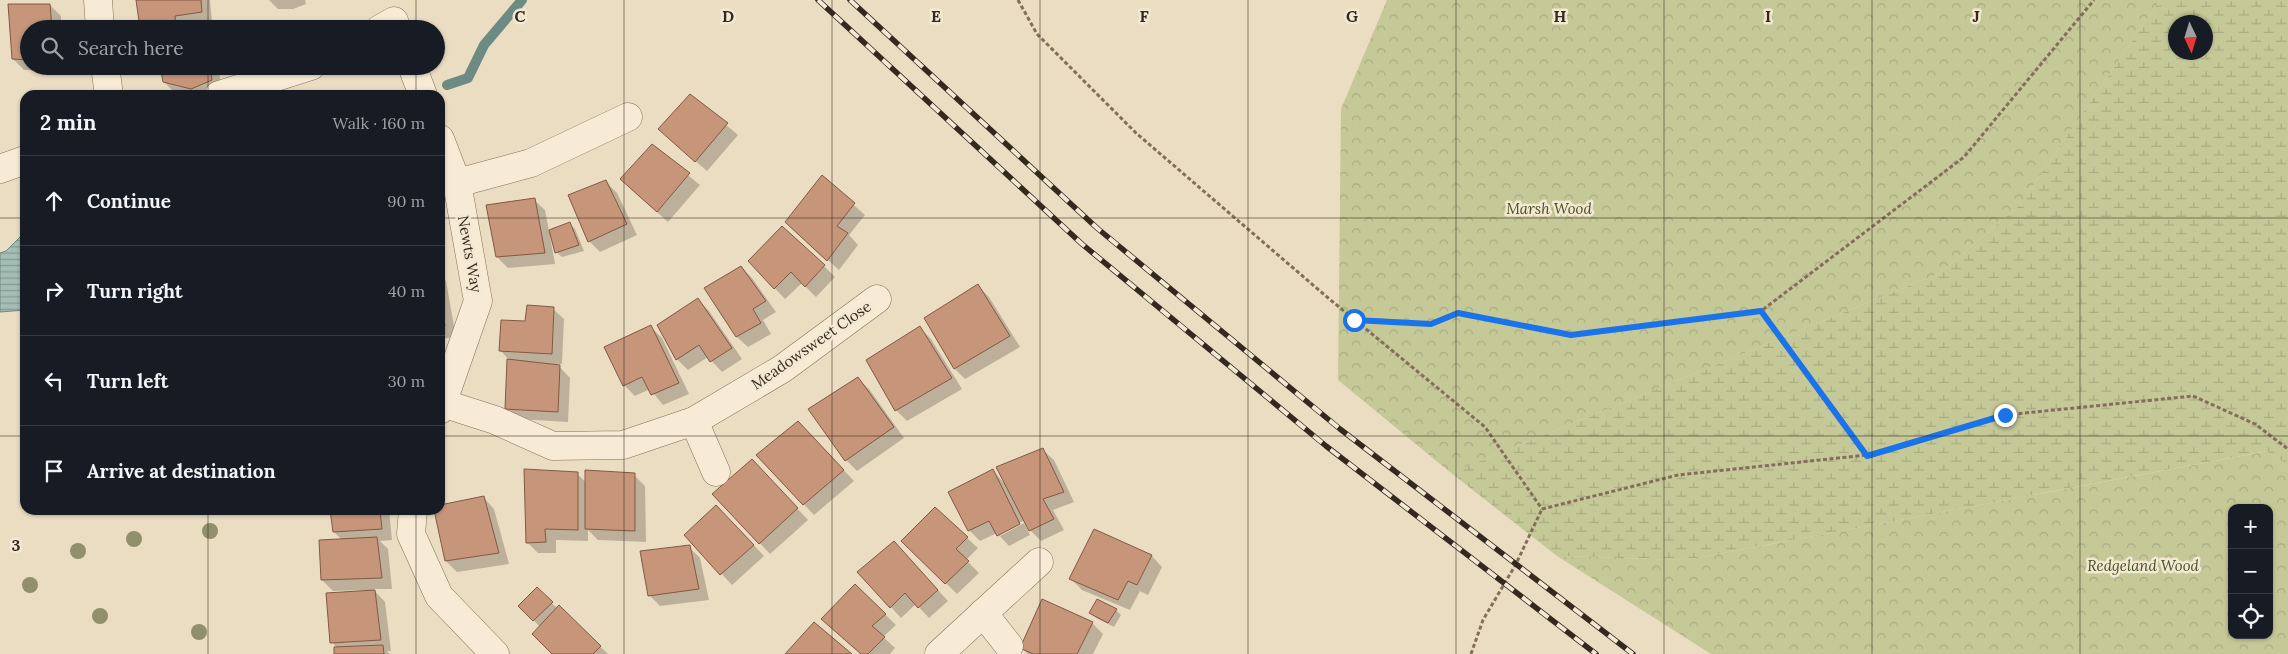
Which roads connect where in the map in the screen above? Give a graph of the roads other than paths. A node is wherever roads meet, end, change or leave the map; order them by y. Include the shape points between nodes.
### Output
1 (98, 0) edge
2 (99, 20) edge
3 (107, 75) edge
4 (282, 75) edge
5 (415, 75) edge
6 (108, 90) edge
7 (235, 90) edge
8 (421, 90) edge
9 (628, 118) dead end
10 (445, 153) edge
11 (20, 162) edge
12 (0, 169) edge
13 (457, 183) junction
14 (877, 299) dead end
15 (445, 395) edge
16 (445, 407) edge
17 (694, 421) junction
18 (716, 472) dead end
19 (413, 515) edge
20 (1039, 562) dead end
21 (983, 613) junction
22 (1008, 646) dead end
23 (495, 654) edge
24 (939, 654) edge

1 - 2 street
3 - 6 street
4 - 7 street
5 - 8 street
9 - 13 street via 531,163
10 - 13 street, Newts Way
11 - 12 street
13 - 15 street, Newts Way via 478,301
14 - 17 street, Meadowsweet Close via 782,369
16 - 17 street, Meadowsweet Close via 496,420 554,446 623,446
17 - 18 street
19 - 23 street via 411,534 439,596
20 - 21 street
21 - 22 street
21 - 24 street

